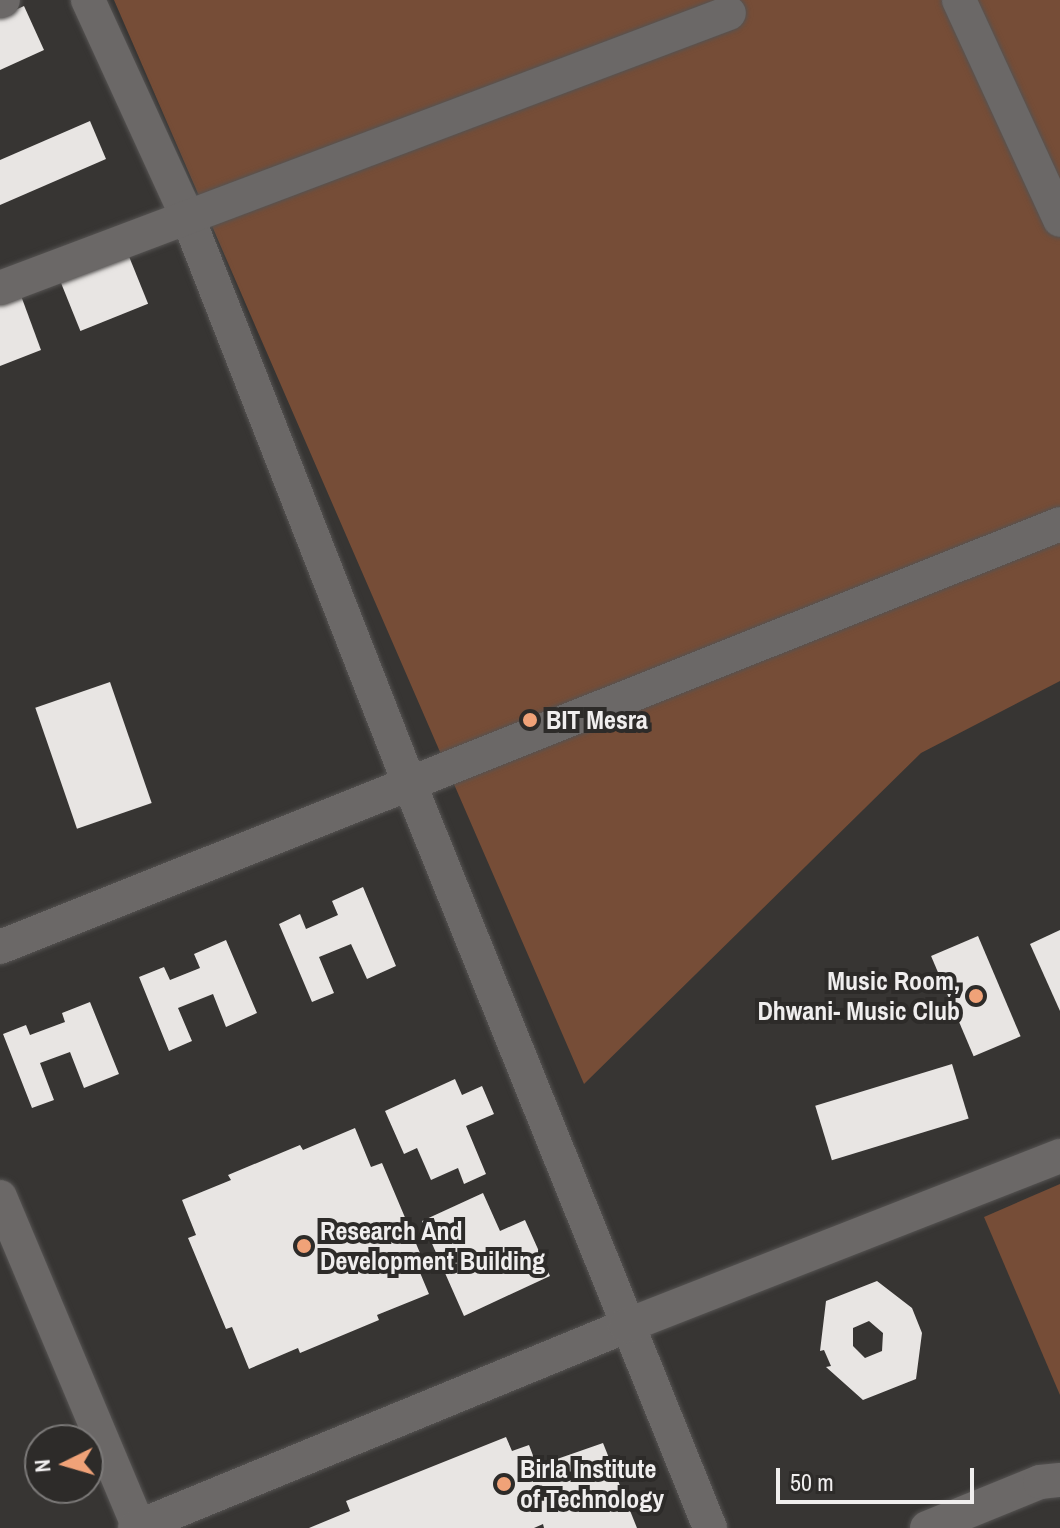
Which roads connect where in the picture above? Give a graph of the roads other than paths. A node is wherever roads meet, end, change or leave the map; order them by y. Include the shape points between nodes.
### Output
1 (88, 0) edge
2 (959, 0) edge
3 (729, 13) dead end
4 (188, 218) junction
5 (1060, 220) edge
6 (0, 288) edge
7 (1060, 524) edge
8 (410, 785) junction
9 (0, 947) edge
10 (1060, 1156) edge
11 (0, 1197) edge
12 (626, 1326) junction
13 (1060, 1480) edge
14 (137, 1528) edge
15 (710, 1528) edge
16 (927, 1528) edge

1 - 4 street
2 - 5 street
3 - 4 street
4 - 6 street
4 - 8 street
7 - 8 street
8 - 9 street
8 - 12 street
10 - 12 street
11 - 14 street
12 - 14 street
12 - 15 street
13 - 16 street via 1040,1482

